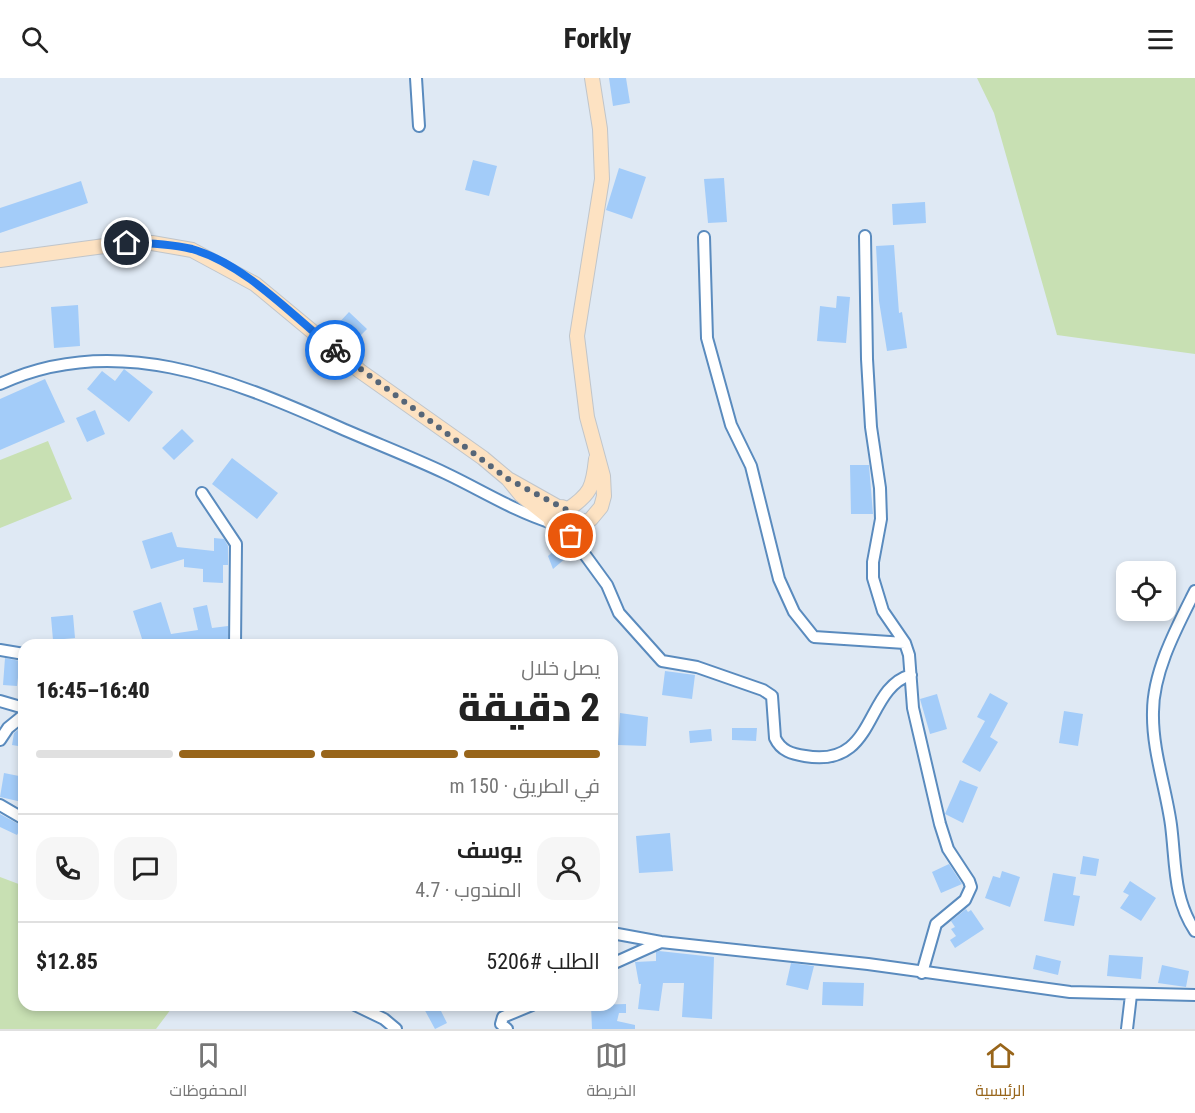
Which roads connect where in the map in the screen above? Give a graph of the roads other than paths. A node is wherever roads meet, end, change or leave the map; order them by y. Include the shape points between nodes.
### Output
1 (416, 78) edge
2 (592, 78) edge
3 (419, 126) dead end
4 (865, 236) dead end
5 (704, 237) dead end
6 (0, 260) edge
7 (0, 384) edge
8 (596, 457) junction
9 (202, 493) dead end
10 (560, 518) junction
11 (1195, 591) edge
12 (235, 639) edge
13 (905, 643) junction
14 (0, 650) edge
15 (18, 653) edge
16 (911, 675) junction
17 (0, 701) edge
18 (18, 706) edge
19 (18, 720) edge
20 (0, 740) edge
21 (0, 805) edge
22 (18, 816) edge
23 (1195, 931) edge
24 (618, 934) edge
25 (661, 942) junction
26 (618, 961) edge
27 (922, 973) junction
28 (1131, 995) junction
29 (1195, 996) edge
30 (367, 1011) edge
31 (518, 1011) edge
32 (396, 1029) edge
33 (507, 1029) edge
34 (1127, 1029) edge

1 - 3 street
2 - 8 main road via 602,179 577,336
4 - 13 street via 867,360 881,519 873,578 883,611
5 - 13 street via 707,338 731,425 751,466 767,539 787,600 814,637
6 - 10 main road via 127,243 192,250 255,284 369,378 483,458 521,495
7 - 10 street via 38,369 96,360 141,362 201,373 285,403 446,474 518,511
8 - 10 main road via 589,492
8 - 10 main road via 604,483 601,507 577,526
9 - 12 street via 236,544
10 - 16 street via 607,585 619,613 662,661 697,667 772,696 774,738 788,752 814,758 843,754 863,734 897,680
11 - 23 street via 1161,671 1153,711 1177,890 1181,908
13 - 16 street
14 - 15 street
16 - 27 street via 913,708 940,824 948,849 971,887 965,900 936,924
17 - 18 street
19 - 20 street
21 - 22 street
24 - 25 street
25 - 26 street
25 - 27 street
27 - 28 street via 1070,992
28 - 29 street
28 - 34 street
30 - 32 street
31 - 33 street via 503,1017 501,1024

